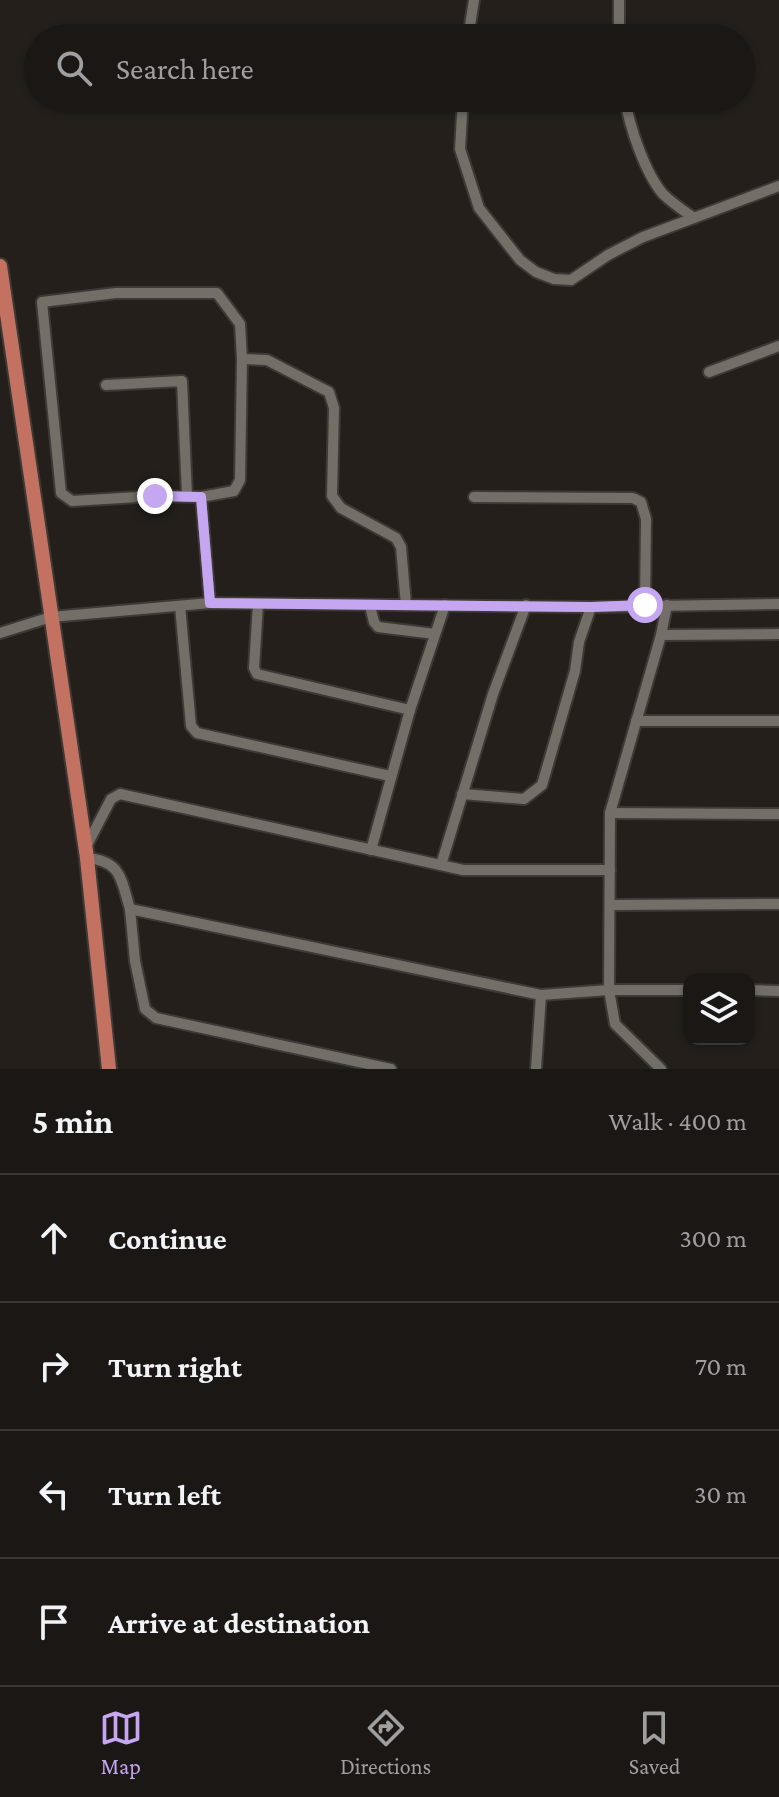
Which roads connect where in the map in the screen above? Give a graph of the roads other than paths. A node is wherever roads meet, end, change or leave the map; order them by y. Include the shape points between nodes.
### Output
1 (474, 0) edge
2 (619, 0) edge
3 (470, 24) edge
4 (619, 24) edge
5 (462, 112) edge
6 (627, 112) edge
7 (779, 186) edge
8 (694, 218) junction
9 (0, 266) edge
10 (779, 346) edge
11 (242, 359) junction
12 (709, 372) dead end
13 (106, 385) dead end
14 (187, 496) junction
15 (201, 497) junction
16 (474, 497) dead end
17 (210, 603) junction
18 (258, 604) junction
19 (779, 604) edge
20 (406, 605) junction
21 (445, 605) junction
22 (526, 605) junction
23 (645, 605) junction
24 (667, 605) junction
25 (180, 606) junction
26 (370, 606) junction
27 (591, 607) junction
28 (51, 617) junction
29 (0, 633) edge
30 (435, 634) junction
31 (779, 634) edge
32 (661, 635) junction
33 (410, 710) junction
34 (636, 721) junction
35 (779, 721) edge
36 (390, 776) junction
37 (462, 794) junction
38 (610, 813) junction
39 (779, 814) edge
40 (371, 850) junction
41 (86, 854) junction
42 (441, 865) junction
43 (610, 870) junction
44 (779, 904) edge
45 (611, 905) junction
46 (130, 909) junction
47 (609, 990) junction
48 (683, 990) edge
49 (755, 990) edge
50 (779, 991) edge
51 (541, 995) junction
52 (109, 1069) edge
53 (391, 1069) edge
54 (536, 1069) edge
55 (661, 1069) edge

1 - 3 street
2 - 4 street
5 - 8 street via 460,149 479,208 536,272 571,280 643,237
6 - 8 street via 651,178
7 - 8 street
9 - 28 main road
10 - 12 street
11 - 14 street via 240,324 217,293 116,293 42,302 61,493 72,501
11 - 15 street via 239,484 230,493
11 - 20 street via 267,360 329,392 334,408 332,496 341,508 396,538
13 - 14 street via 182,381
14 - 15 street
15 - 17 street
16 - 23 street via 641,502 646,519
17 - 18 street
17 - 25 street
18 - 26 street
18 - 33 street via 257,674
19 - 24 street
20 - 21 street
20 - 26 street
21 - 22 street
21 - 30 street
22 - 27 street
22 - 37 street
23 - 24 street
23 - 27 street
24 - 32 street
25 - 28 street
25 - 36 street via 191,726 197,733
26 - 30 street via 378,627
27 - 37 street via 542,785 524,799
28 - 29 street
28 - 41 main road
30 - 33 street
31 - 32 street
32 - 34 street
33 - 36 street
34 - 35 street
34 - 38 street
36 - 40 street
37 - 42 street
38 - 39 street
38 - 43 street
40 - 41 street via 120,794 111,799
40 - 42 street
41 - 46 street via 117,870
41 - 52 main road
42 - 43 street via 463,870
43 - 45 street
44 - 45 street
45 - 47 street
46 - 51 street
46 - 53 street via 145,1009 156,1018
47 - 48 street
47 - 51 street
47 - 55 street via 615,1024
49 - 50 street
51 - 54 street

